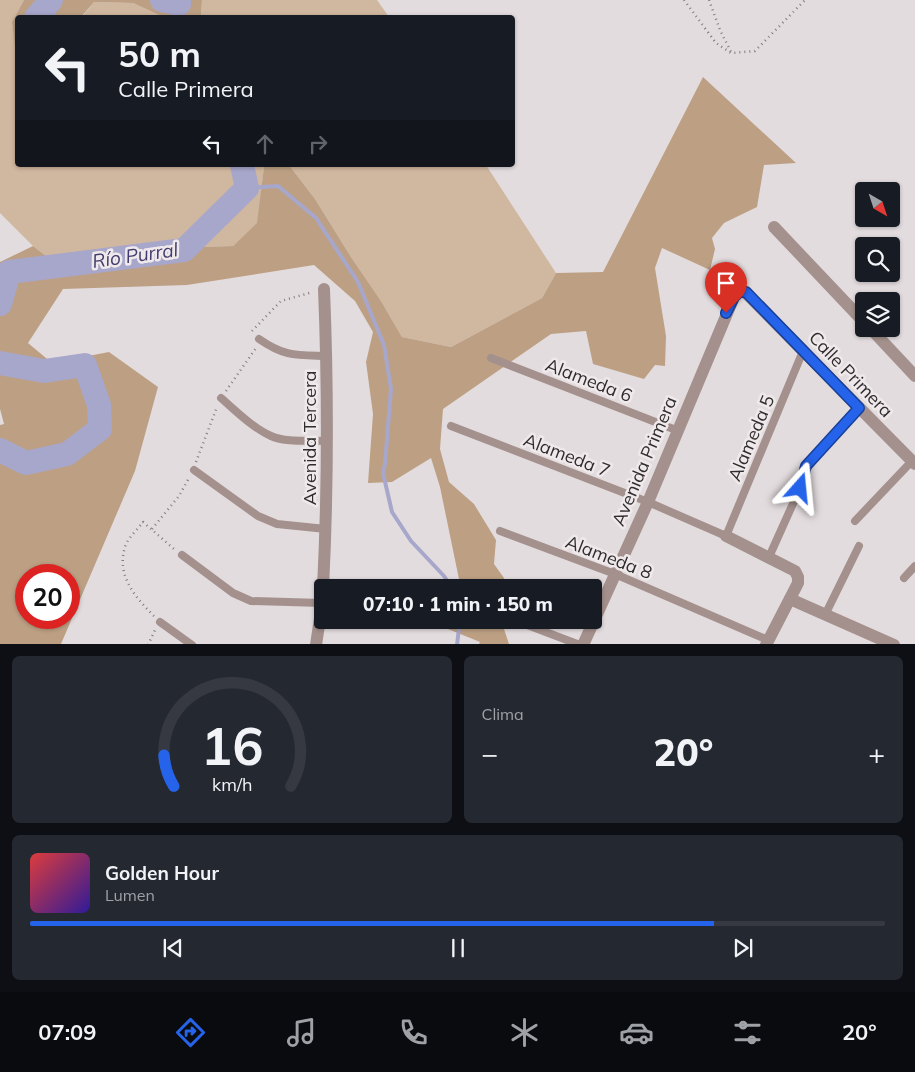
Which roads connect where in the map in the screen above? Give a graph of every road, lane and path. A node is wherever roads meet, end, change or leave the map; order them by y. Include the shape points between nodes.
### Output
1 (684, 0) edge
2 (709, 0) edge
3 (805, 0) edge
4 (731, 53) junction
5 (774, 227) dead end
6 (324, 289) dead end
7 (739, 292) joint
8 (855, 312) edge
9 (878, 337) edge
10 (259, 339) dead end
11 (804, 351) junction
12 (327, 356) junction
13 (492, 358) dead end
14 (915, 376) edge
15 (221, 398) dead end
16 (859, 408) junction
17 (451, 426) dead end
18 (676, 430) junction
19 (326, 440) junction
20 (914, 463) edge
21 (194, 470) dead end
22 (648, 502) junction
23 (855, 521) dead end
24 (326, 529) junction
25 (500, 531) dead end
26 (726, 536) junction
27 (859, 546) dead end
28 (182, 555) joint
29 (769, 557) junction
30 (915, 566) edge
31 (615, 574) junction
32 (904, 578) dead end
33 (324, 579) edge
34 (790, 599) junction
35 (314, 604) edge
36 (824, 615) junction
37 (160, 622) junction
38 (318, 629) edge
39 (540, 629) edge
40 (770, 643) edge
41 (148, 644) edge
42 (192, 644) edge
43 (316, 644) edge
44 (582, 644) edge
45 (894, 644) edge

1 - 4 path via 716,44
2 - 4 path
3 - 4 path via 755,51
5 - 8 street
6 - 12 street, Avenida Tercera
7 - 11 street, Calle Primera via 746,292
7 - 18 street, Avenida Primera
9 - 14 street
10 - 12 lane via 290,355
11 - 16 street, Calle Primera
11 - 26 lane, Alameda 5
12 - 19 street, Avenida Tercera
13 - 18 lane, Alameda 6
15 - 19 lane via 272,436
16 - 20 street, Calle Primera
16 - 29 lane via 806,466 800,488
17 - 22 lane, Alameda 7
18 - 22 street, Avenida Primera
19 - 24 street, Avenida Tercera
20 - 23 lane
21 - 24 lane via 258,516 277,524
22 - 26 lane, Alameda 7
22 - 31 street, Avenida Primera
24 - 33 street, Avenida Tercera
25 - 31 lane, Alameda 8
26 - 29 street
27 - 36 lane
28 - 35 lane via 233,593 251,600
28 - 37 path via 143,522 127,543 122,566 128,585
29 - 34 street via 795,571 798,576
30 - 32 lane
31 - 40 lane, Alameda 8
31 - 44 street, Avenida Primera
34 - 36 street
34 - 40 street
36 - 45 street
37 - 41 path
37 - 42 lane
38 - 43 street
39 - 44 lane

